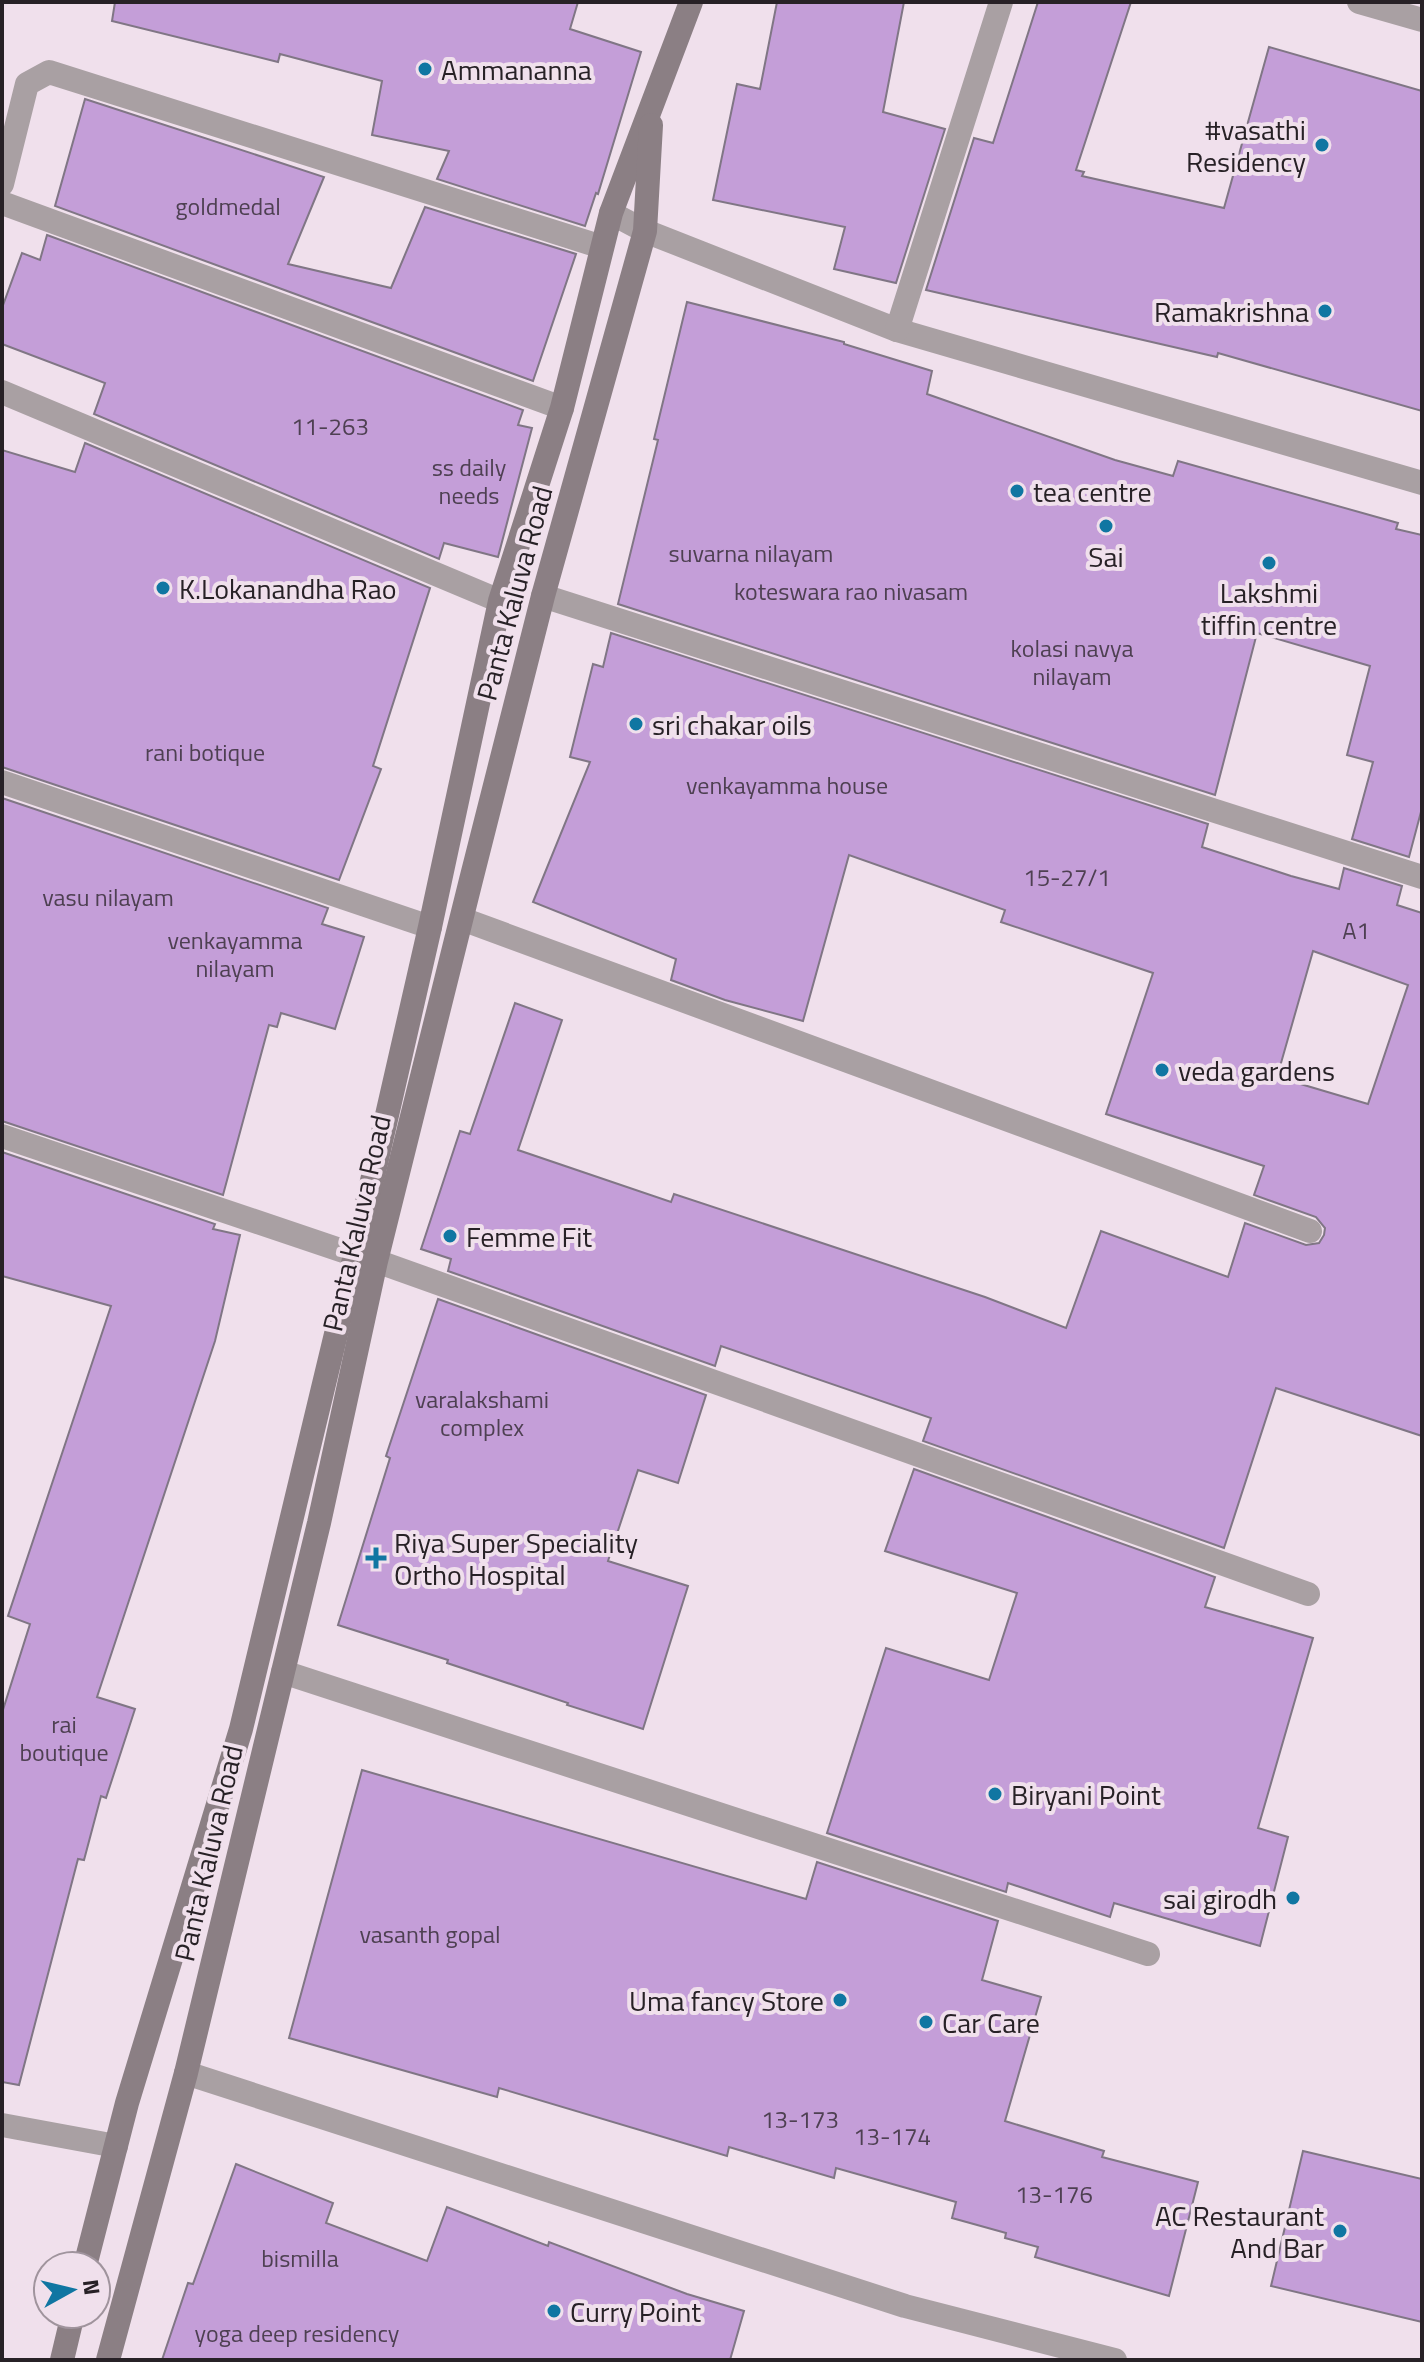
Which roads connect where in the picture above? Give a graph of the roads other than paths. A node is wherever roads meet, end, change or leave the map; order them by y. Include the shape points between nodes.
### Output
1 (691, 2) edge
2 (1001, 2) edge
3 (1359, 2) edge
4 (1422, 20) edge
5 (653, 99) junction
6 (2, 184) edge
7 (2, 203) edge
8 (611, 213) junction
9 (645, 231) junction
10 (602, 247) junction
11 (897, 330) junction
12 (2, 392) edge
13 (562, 408) junction
14 (1422, 483) edge
15 (543, 596) junction
16 (500, 601) junction
17 (2, 782) edge
18 (1422, 877) edge
19 (462, 919) junction
20 (430, 927) junction
21 (2, 1136) edge
22 (1310, 1231) dead end
23 (365, 1258) junction
24 (1308, 1594) dead end
25 (283, 1672) junction
26 (1148, 1954) dead end
27 (186, 2073) junction
28 (2, 2125) edge
29 (116, 2146) junction
30 (89, 2250) edge
31 (69, 2330) edge
32 (62, 2360) edge
33 (108, 2360) edge
34 (1115, 2360) edge

1 - 5 street, Panta Kaluva Road
2 - 11 street
3 - 4 street
5 - 8 street, Panta Kaluva Road
5 - 9 street, Panta Kaluva Road
6 - 10 street via 27,84 49,72
7 - 13 street
8 - 9 street
8 - 10 street, Panta Kaluva Road
9 - 11 street
9 - 15 street, Panta Kaluva Road
10 - 13 street, Panta Kaluva Road
11 - 14 street
12 - 16 street
13 - 16 street, Panta Kaluva Road
15 - 18 street
15 - 19 street, Panta Kaluva Road
16 - 20 street, Panta Kaluva Road
17 - 20 street
19 - 22 street
19 - 23 street, Panta Kaluva Road
20 - 23 street, Panta Kaluva Road
21 - 23 street
23 - 24 street
23 - 25 street, Panta Kaluva Road via 319,1523
23 - 29 street, Panta Kaluva Road via 241,1729
25 - 26 street
25 - 27 street, Panta Kaluva Road
27 - 33 street, Panta Kaluva Road
27 - 34 street via 905,2306
28 - 29 street
29 - 30 street, Panta Kaluva Road
31 - 32 street

